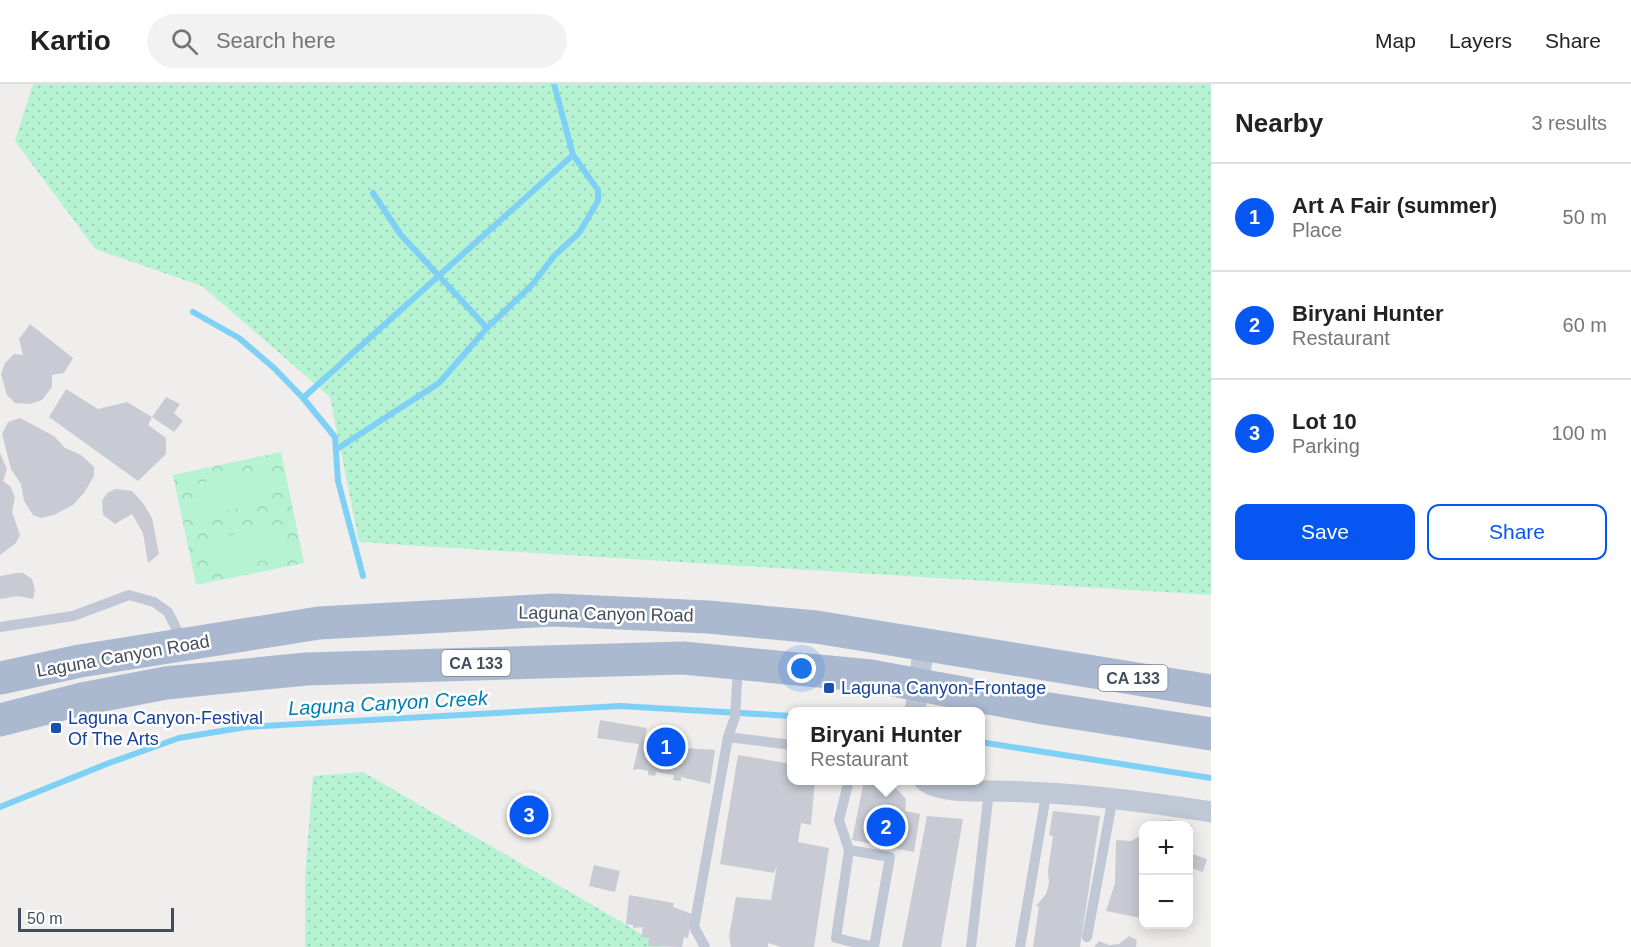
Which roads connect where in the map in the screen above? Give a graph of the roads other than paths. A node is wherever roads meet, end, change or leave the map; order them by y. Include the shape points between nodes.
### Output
1 (0, 627) edge
2 (924, 644) junction
3 (185, 645) junction
4 (738, 662) junction
5 (0, 678) edge
6 (1211, 691) edge
7 (916, 699) edge
8 (983, 707) edge
9 (985, 707) edge
10 (0, 720) edge
11 (1211, 734) edge
12 (728, 737) junction
13 (787, 744) edge
14 (848, 785) edge
15 (938, 785) edge
16 (989, 791) junction
17 (1046, 795) junction
18 (1113, 797) junction
19 (1211, 812) edge
20 (849, 850) junction
21 (1087, 937) dead end
22 (705, 947) edge
23 (971, 947) edge
24 (1020, 947) edge

1 - 3 lane via 73,616 129,595 154,602 168,612
2 - 3 main road, Laguna Canyon Road / CA 133 via 708,616 554,610 319,623
2 - 6 main road, Laguna Canyon Road / CA 133
2 - 7 street
3 - 5 main road, Laguna Canyon Road / CA 133
4 - 7 main road, Laguna Canyon Road / CA 133 via 871,676
4 - 10 main road, Laguna Canyon Road / CA 133 via 683,658 306,669 166,683
4 - 12 lane via 735,717
7 - 8 main road, Laguna Canyon Road / CA 133
9 - 11 main road, Laguna Canyon Road / CA 133
12 - 13 lane
12 - 22 lane via 694,927
14 - 20 lane via 839,820
15 - 16 street
16 - 17 street
16 - 23 lane
17 - 18 street
17 - 24 lane
18 - 19 street
18 - 21 lane
20 - 20 lane via 836,938 874,947 890,857

